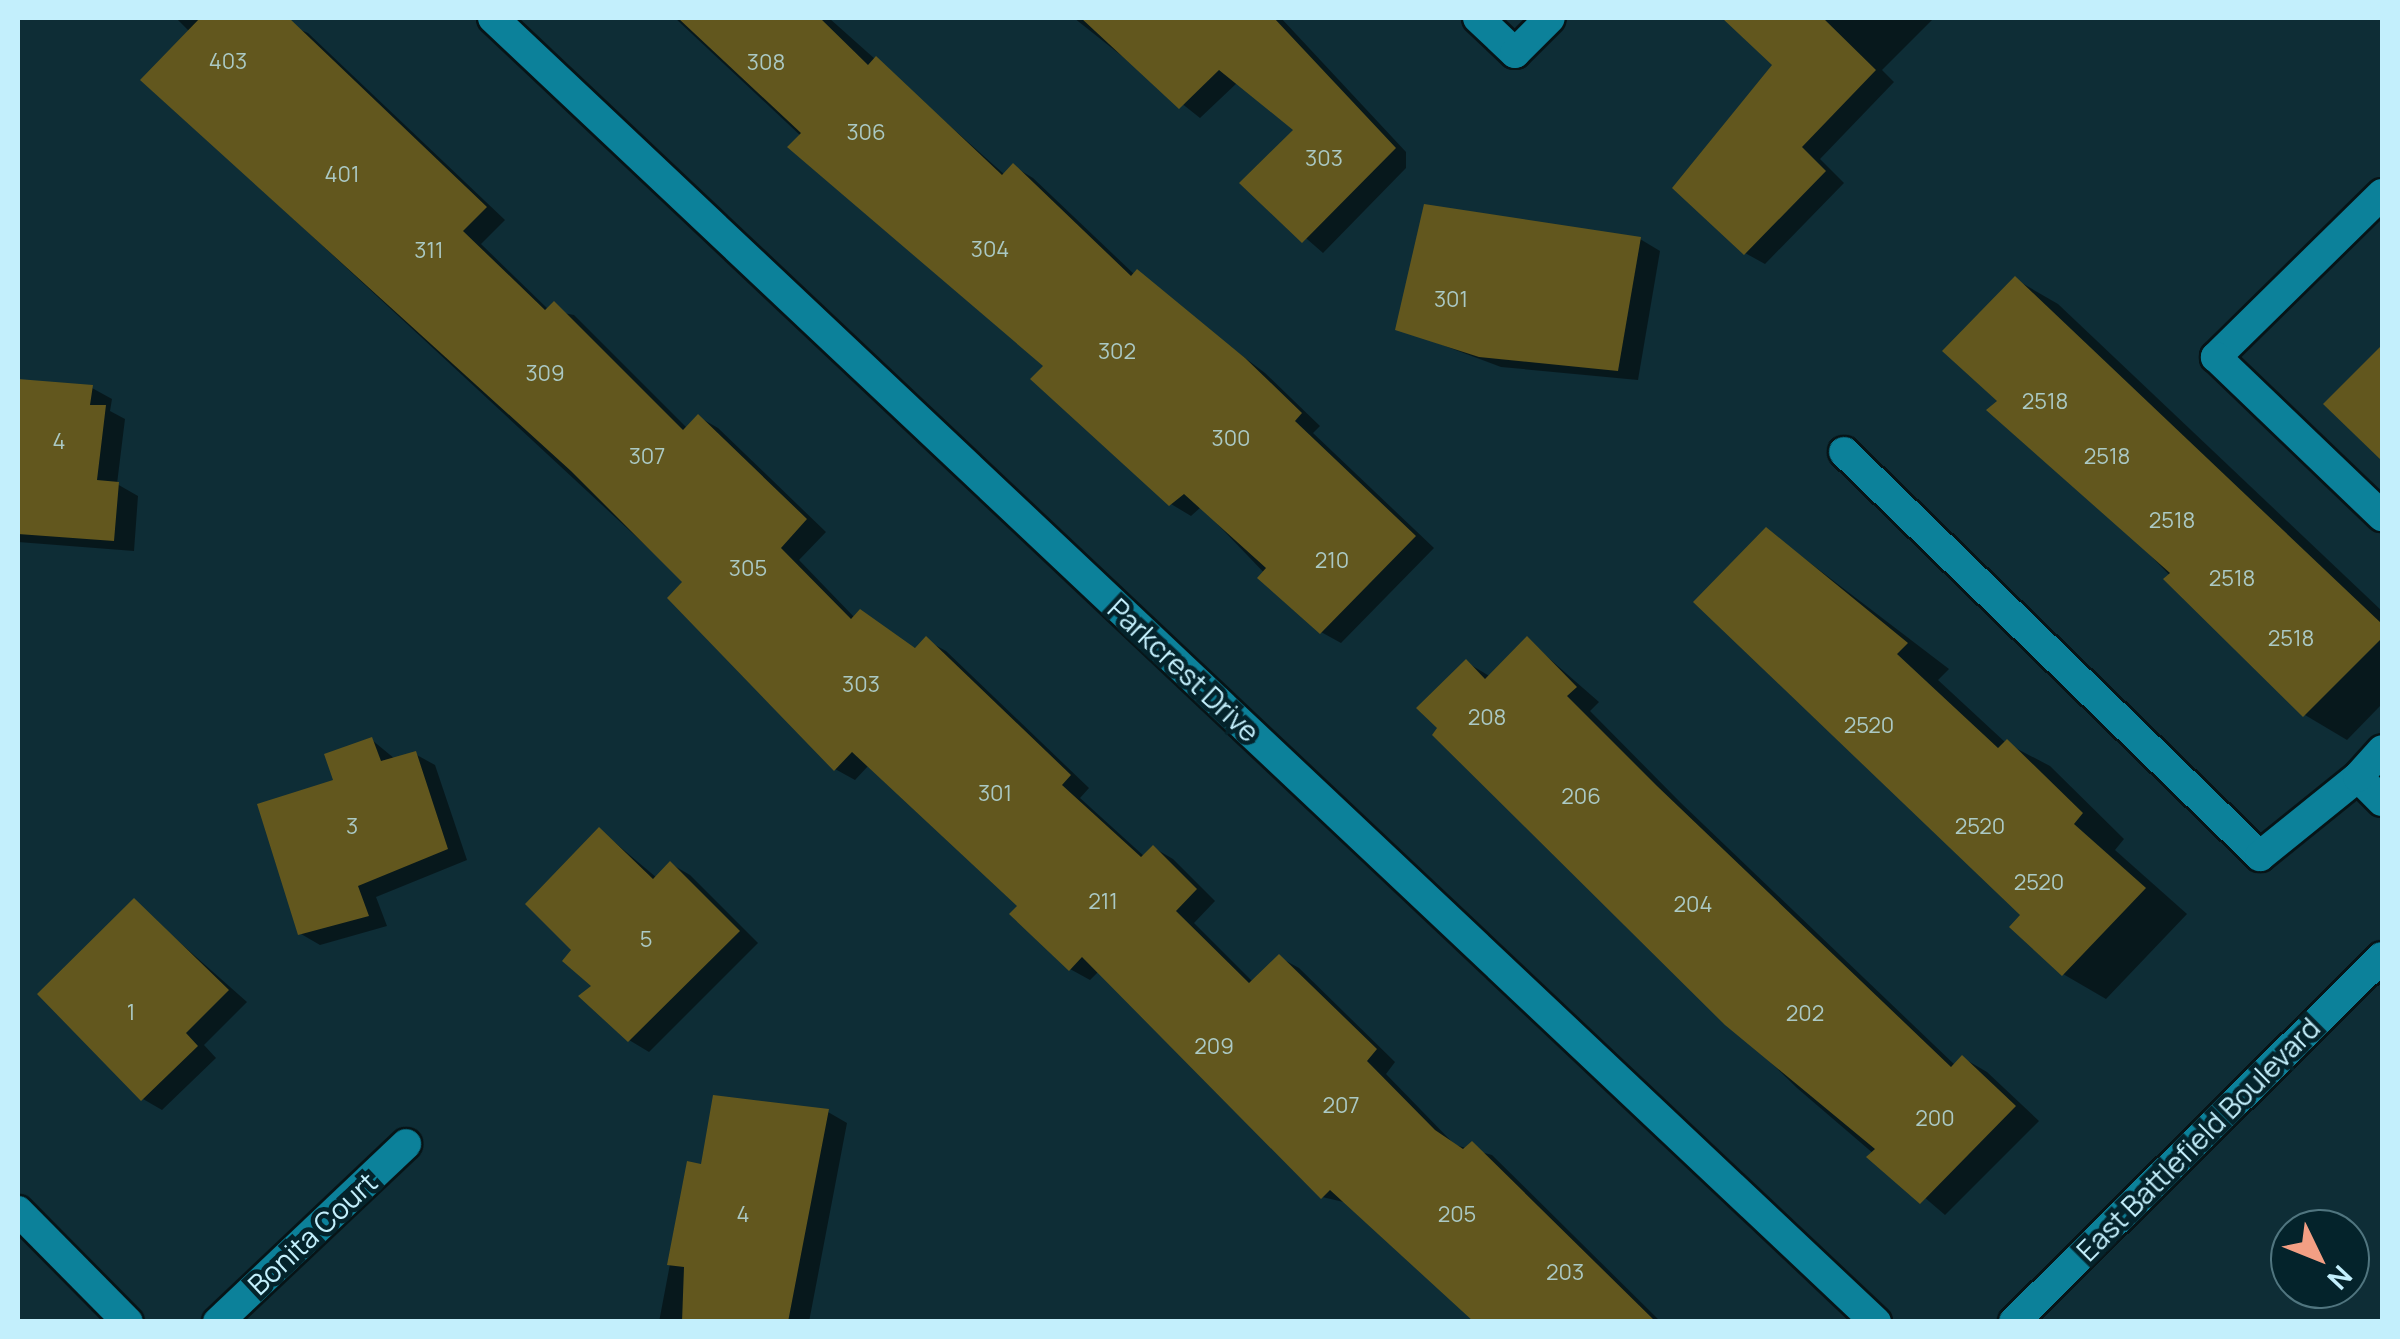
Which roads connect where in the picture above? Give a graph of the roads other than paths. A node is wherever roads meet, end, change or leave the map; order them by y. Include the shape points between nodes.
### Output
1 (493, 18) edge
2 (1478, 18) edge
3 (1550, 18) edge
4 (2382, 194) edge
5 (1844, 452) dead end
6 (2382, 516) edge
7 (2382, 750) edge
8 (2358, 777) junction
9 (2382, 801) edge
10 (2382, 957) edge
11 (406, 1144) dead end
12 (18, 1211) edge
13 (128, 1322) edge
14 (218, 1322) edge
15 (1876, 1322) edge
16 (2014, 1322) edge

1 - 15 street, Parkcrest Drive
2 - 3 street via 1516,54
4 - 6 street via 2216,357
5 - 8 street via 2260,856
7 - 8 street
8 - 9 street
10 - 16 street, East Battlefield Boulevard
11 - 14 street, Bonita Court
12 - 13 street

